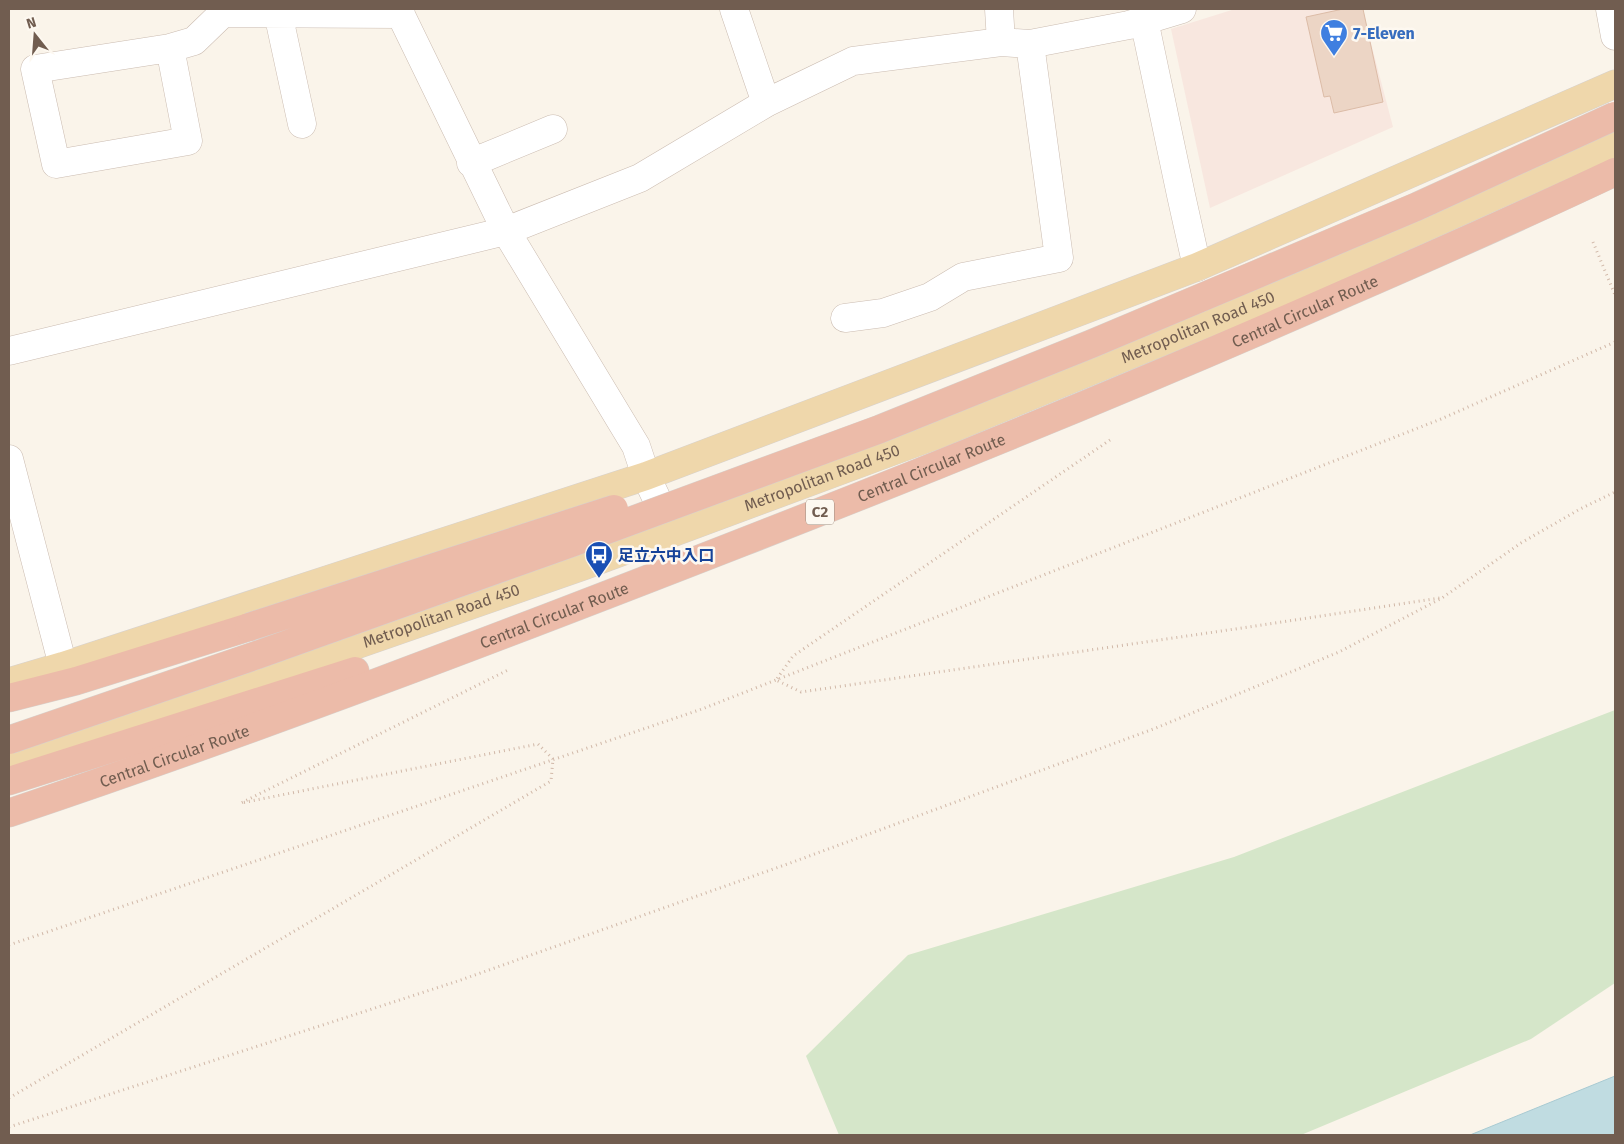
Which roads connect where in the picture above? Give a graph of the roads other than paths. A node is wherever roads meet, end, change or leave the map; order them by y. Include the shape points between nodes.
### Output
1 (734, 9) edge
2 (999, 9) edge
3 (1182, 9) edge
4 (1610, 9) edge
5 (400, 11) edge
6 (278, 13) junction
7 (1144, 20) junction
8 (1615, 36) edge
9 (1001, 42) junction
10 (1030, 44) junction
11 (170, 48) junction
12 (1615, 84) edge
13 (766, 103) junction
14 (1615, 116) edge
15 (302, 124) dead end
16 (553, 129) dead end
17 (1615, 142) edge
18 (471, 163) junction
19 (1615, 172) edge
20 (506, 232) junction
21 (1197, 267) junction
22 (845, 318) dead end
23 (9, 351) edge
24 (880, 430) junction
25 (9, 459) edge
26 (646, 476) junction
27 (672, 533) junction
28 (659, 575) junction
29 (63, 666) junction
30 (9, 682) edge
31 (9, 698) edge
32 (9, 740) edge
33 (9, 761) edge
34 (9, 781) edge
35 (9, 813) edge

1 - 13 street
2 - 9 street
3 - 7 street
4 - 8 street
5 - 6 street
5 - 18 street
6 - 11 street via 223,13 194,41
6 - 15 street
7 - 10 street
7 - 21 street
9 - 10 street
9 - 13 street via 853,61
10 - 22 street via 1059,258 963,277 930,297 883,313
11 - 11 street via 188,141 56,164 35,69
12 - 21 main road
13 - 20 street via 640,178
14 - 24 highway, bridge via 1418,206
16 - 18 street
17 - 27 main road, Metropolitan Road 450 via 1256,303 936,435
18 - 20 street
19 - 28 highway, Central Circular Route / C2 via 1440,252 1134,384 900,481
20 - 23 street
20 - 26 street via 636,446
21 - 26 main road
24 - 31 highway, bridge via 728,472 112,670
24 - 32 highway, bridge via 571,544
25 - 29 street
26 - 27 street
26 - 29 main road
27 - 33 main road, Metropolitan Road 450 via 264,677
28 - 34 highway
28 - 35 highway, Central Circular Route / C2 via 356,690
29 - 30 main road

